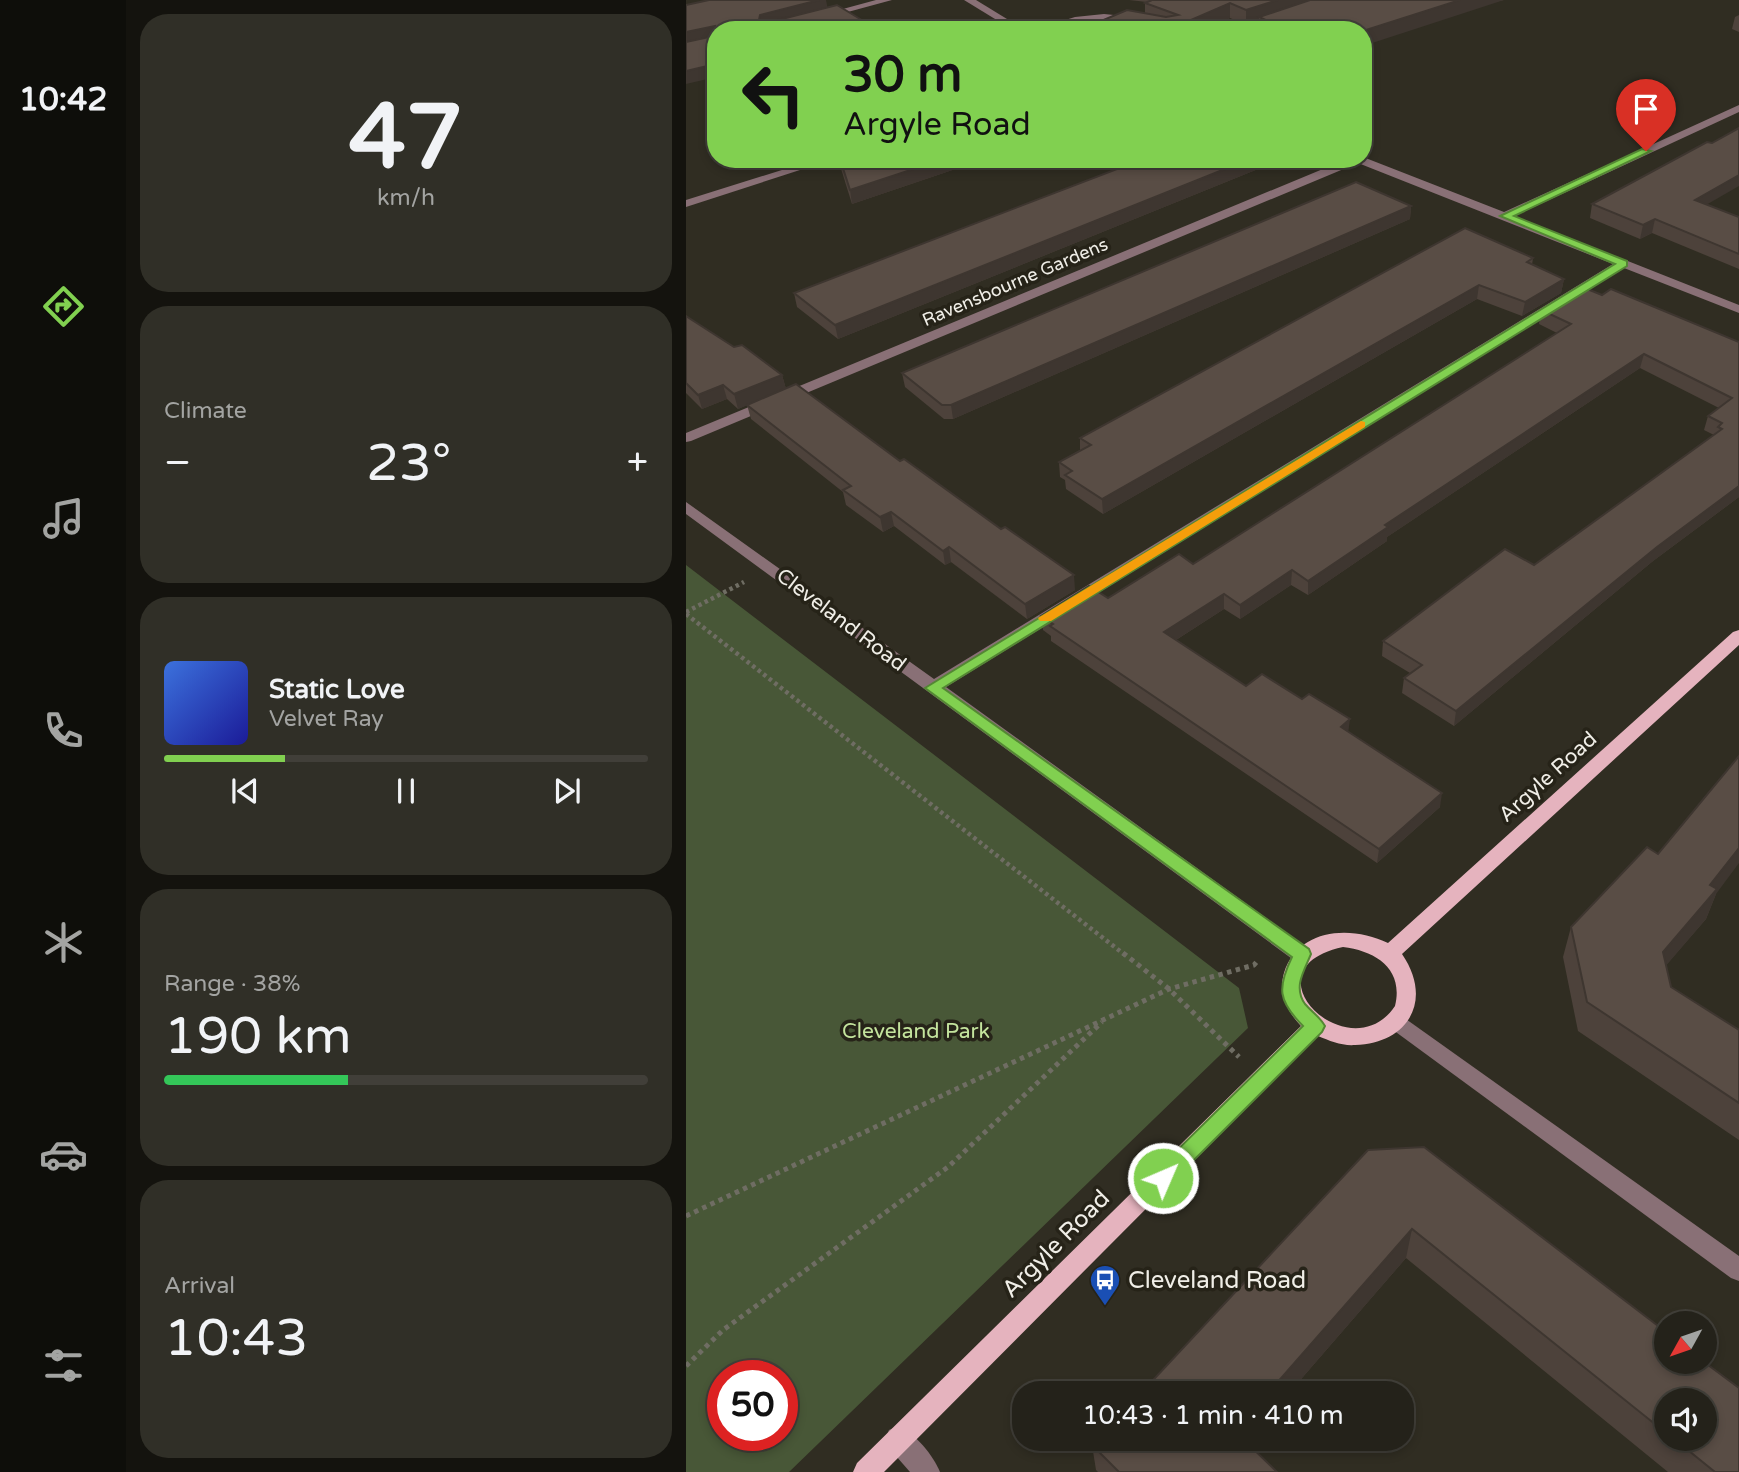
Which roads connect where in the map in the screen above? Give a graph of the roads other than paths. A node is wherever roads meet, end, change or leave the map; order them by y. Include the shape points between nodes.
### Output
1 (887, 0) edge
2 (969, 0) edge
3 (1293, 15) edge
4 (808, 20) edge
5 (1005, 21) edge
6 (1068, 21) edge
7 (1136, 21) edge
8 (1274, 21) edge
9 (1739, 108) edge
10 (1372, 164) edge
11 (800, 168) edge
12 (1336, 168) edge
13 (686, 204) edge
14 (1505, 216) junction
15 (1623, 263) junction
16 (1739, 309) edge
17 (686, 438) edge
18 (686, 507) edge
19 (1739, 636) edge
20 (932, 688) junction
21 (1302, 954) junction
22 (1389, 954) junction
23 (1396, 1021) junction
24 (1315, 1026) junction
25 (1739, 1270) edge
26 (898, 1439) junction
27 (866, 1472) edge
28 (928, 1472) edge

1 - 4 street
2 - 5 street
3 - 8 street
6 - 7 street via 1108,14
9 - 14 street
10 - 14 street
11 - 13 street
12 - 17 street, Ravensbourne Gardens
14 - 15 street
15 - 16 street
15 - 20 street
18 - 20 street, Cleveland Road
19 - 22 main road, Argyle Road
20 - 21 street, Cleveland Road
21 - 22 main road via 1319,944 1343,939 1369,943
21 - 24 main road via 1290,990 1296,1007
22 - 23 main road via 1406,980 1407,1000
23 - 24 main road via 1369,1035 1341,1036
23 - 25 street
24 - 26 main road, Argyle Road
26 - 27 main road, Argyle Road
26 - 28 street

